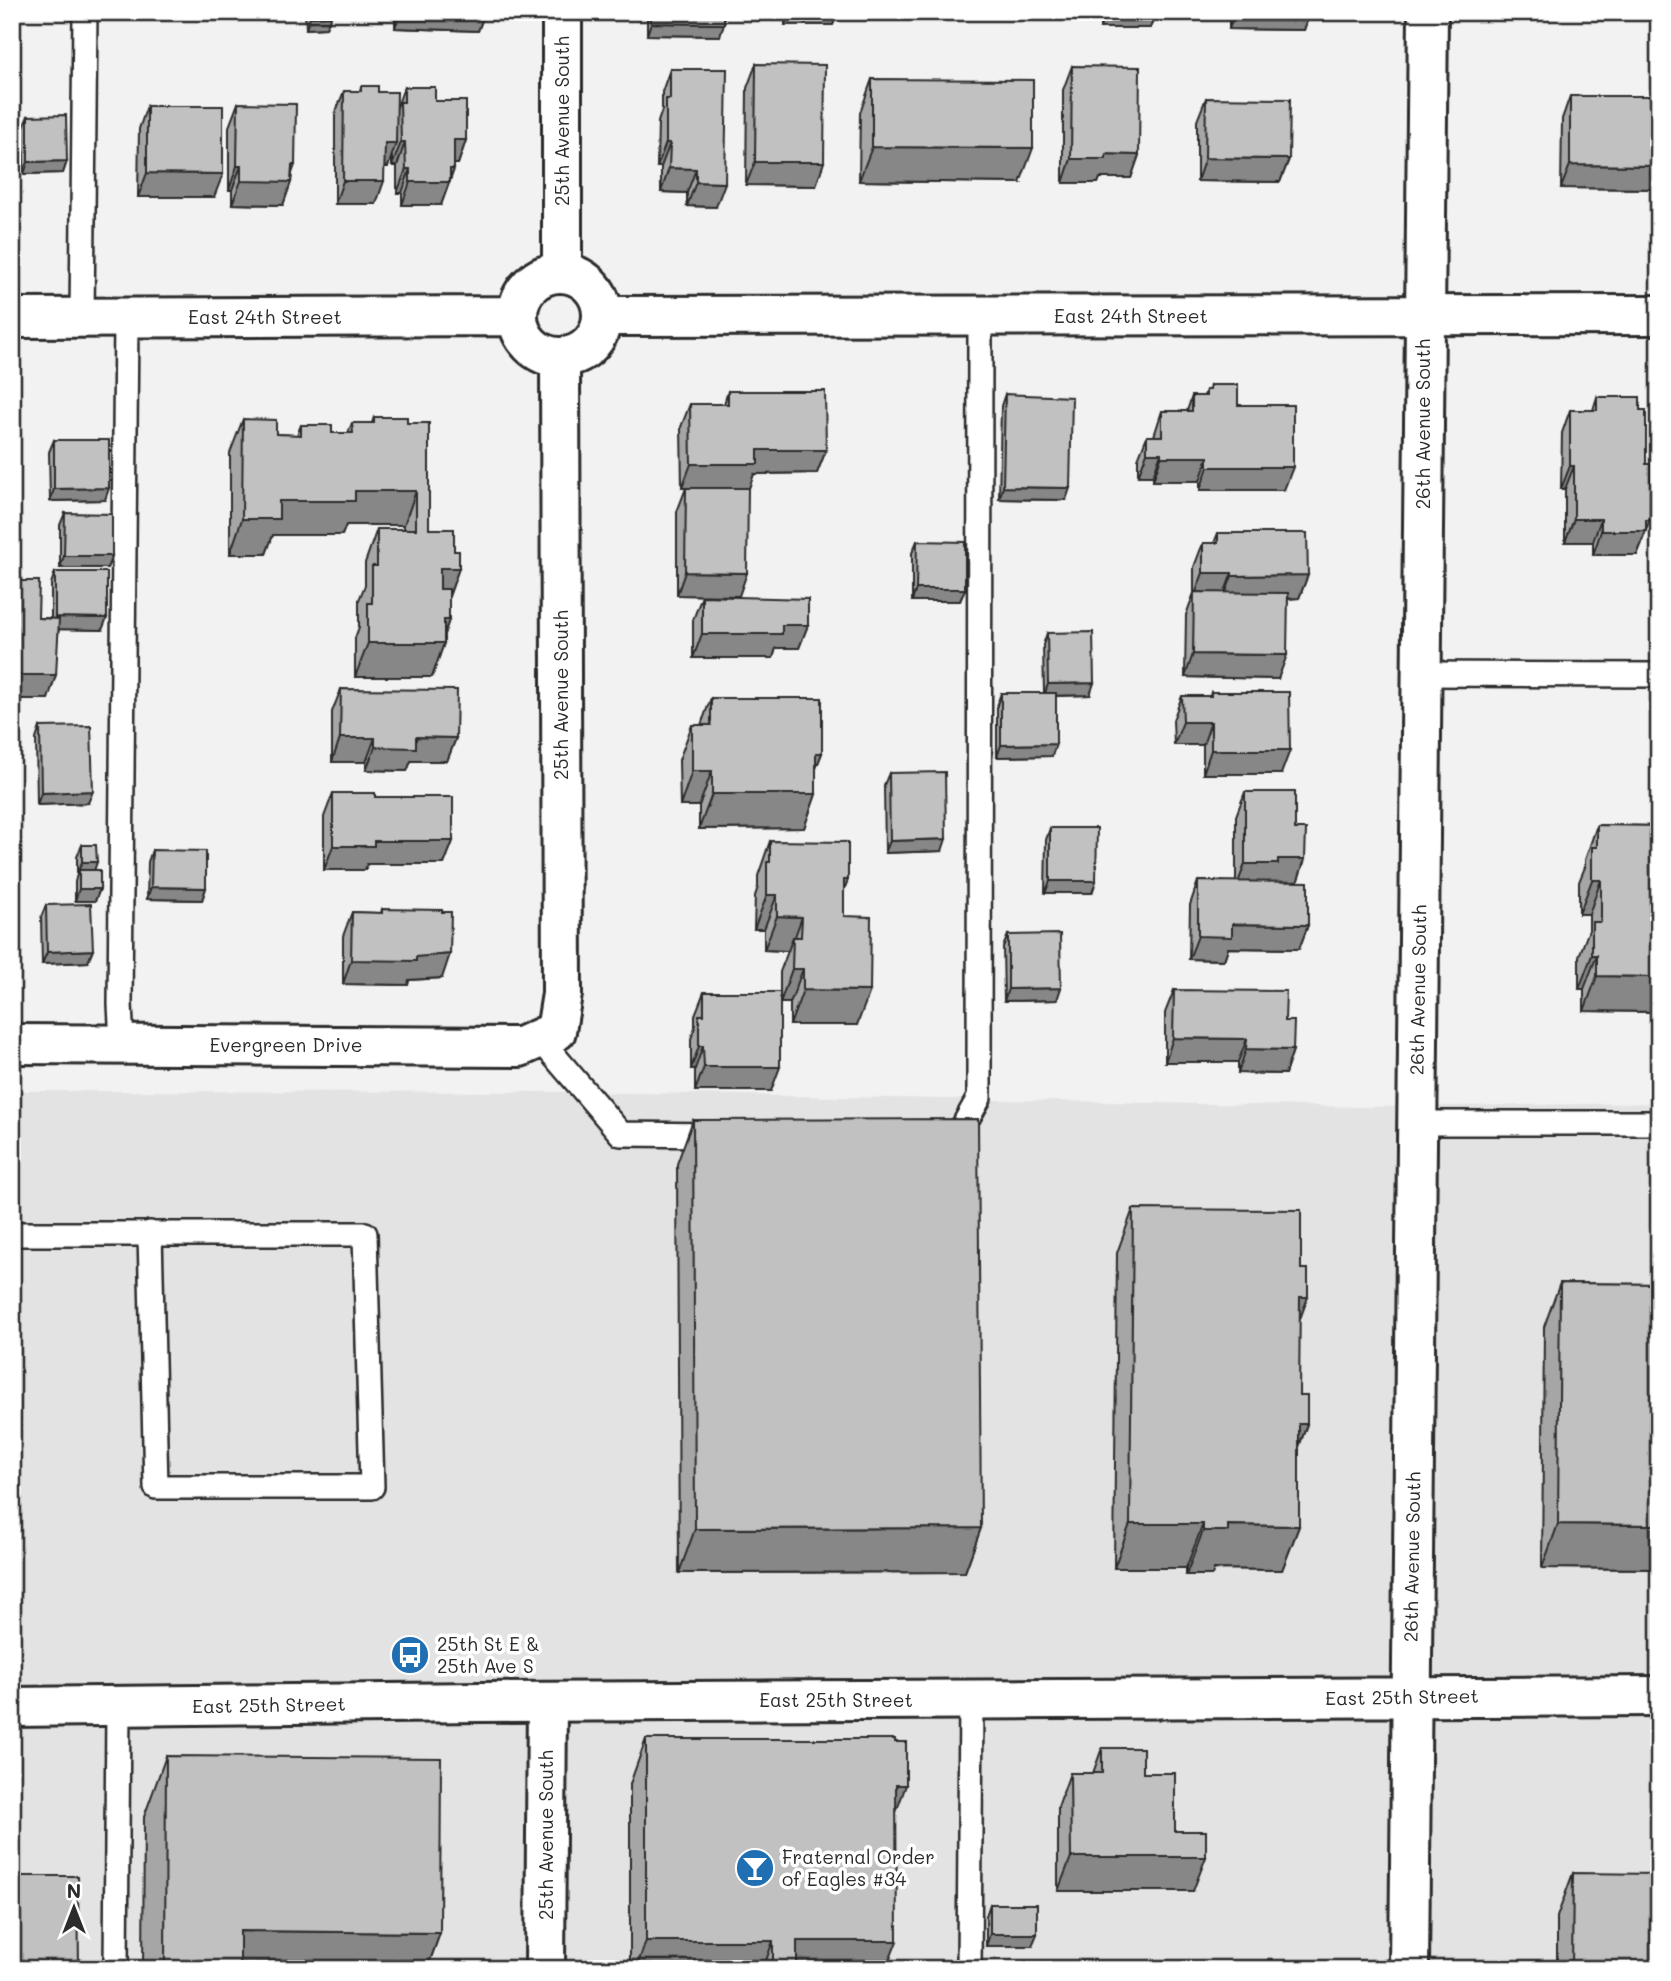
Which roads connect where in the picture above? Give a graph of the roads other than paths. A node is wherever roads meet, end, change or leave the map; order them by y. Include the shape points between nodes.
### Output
1 (85, 12) edge
2 (562, 12) edge
3 (1428, 12) edge
4 (562, 273) junction
5 (1659, 315) edge
6 (1424, 316) junction
7 (517, 317) junction
8 (602, 317) junction
9 (980, 317) junction
10 (12, 318) edge
11 (82, 318) junction
12 (126, 318) junction
13 (560, 358) junction
14 (1422, 674) junction
15 (1659, 676) edge
16 (547, 1035) junction
17 (12, 1044) edge
18 (122, 1044) junction
19 (1417, 1123) junction
20 (1659, 1123) edge
21 (742, 1135) edge
22 (930, 1137) edge
23 (150, 1233) junction
24 (12, 1234) edge
25 (1659, 1696) edge
26 (1411, 1698) junction
27 (971, 1699) junction
28 (547, 1702) junction
29 (12, 1707) edge
30 (118, 1707) junction
31 (116, 1969) edge
32 (545, 1969) edge
33 (969, 1969) edge
34 (1409, 1969) edge

1 - 11 lane
2 - 4 street, 25th Avenue South
3 - 6 street, 26th Avenue South
4 - 7 street via 547,275 525,290
4 - 8 street via 586,282 601,303
5 - 6 street, East 24th Street
6 - 9 street, East 24th Street
6 - 14 street, 26th Avenue South
7 - 12 street, East 24th Street
7 - 13 street via 520,330 535,350
8 - 9 street, East 24th Street
8 - 13 street via 594,341 584,350
9 - 22 lane via 979,1098 957,1137
10 - 11 street, East 24th Street
11 - 12 street, East 24th Street
12 - 18 lane
13 - 16 street, 25th Avenue South via 562,994
14 - 15 lane
14 - 19 street, 26th Avenue South
16 - 18 street, Evergreen Drive via 520,1047
16 - 21 lane via 621,1134
17 - 18 street, Evergreen Drive
19 - 20 lane
19 - 26 street, 26th Avenue South
23 - 23 lane via 156,1487 372,1487 365,1234
23 - 24 lane
25 - 26 street, East 25th Street
26 - 27 street, East 25th Street
26 - 34 street, 26th Avenue South
27 - 28 street, East 25th Street
27 - 33 lane
28 - 30 street, East 25th Street
28 - 32 street, 25th Avenue South
29 - 30 street, East 25th Street
30 - 31 lane

